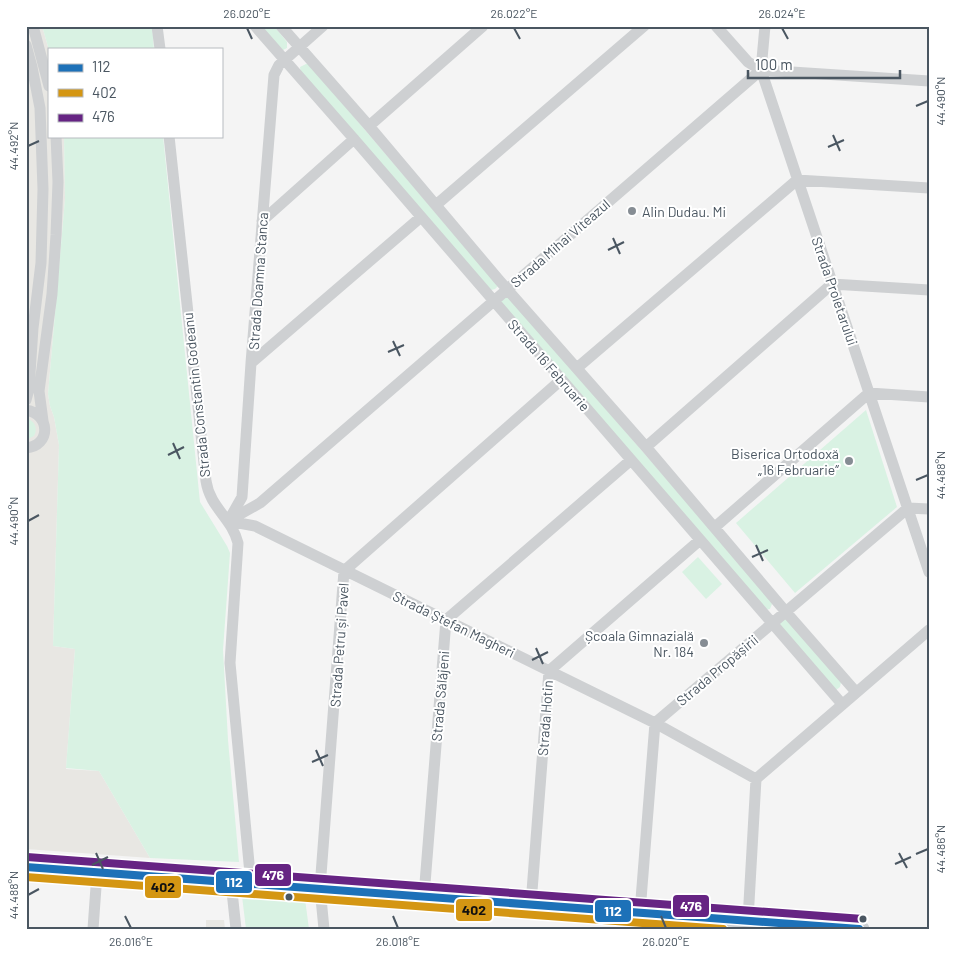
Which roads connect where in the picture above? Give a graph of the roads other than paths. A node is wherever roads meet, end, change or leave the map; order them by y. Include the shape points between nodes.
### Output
1 (34, 26) edge
2 (157, 26) edge
3 (255, 26) edge
4 (281, 26) edge
5 (323, 26) edge
6 (483, 26) edge
7 (644, 26) edge
8 (716, 26) edge
9 (765, 26) edge
10 (26, 44) edge
11 (299, 47) junction
12 (160, 48) edge
13 (284, 60) junction
14 (761, 70) junction
15 (929, 81) edge
16 (48, 82) edge
17 (368, 126) junction
18 (56, 138) edge
19 (169, 138) edge
20 (354, 139) junction
21 (798, 180) junction
22 (929, 188) edge
23 (436, 205) junction
24 (421, 216) junction
25 (262, 221) junction
26 (832, 284) junction
27 (507, 289) junction
28 (929, 290) edge
29 (493, 301) junction
30 (251, 363) junction
31 (577, 368) junction
32 (561, 380) junction
33 (869, 393) junction
34 (929, 397) edge
35 (26, 400) edge
36 (26, 410) edge
37 (43, 421) junction
38 (646, 447) junction
39 (26, 448) edge
40 (631, 460) junction
41 (908, 508) junction
42 (929, 509) edge
43 (228, 521) junction
44 (715, 527) junction
45 (700, 540) junction
46 (344, 571) junction
47 (929, 572) edge
48 (786, 612) junction
49 (446, 620) junction
50 (772, 624) junction
51 (929, 630) edge
52 (549, 671) junction
53 (856, 692) junction
54 (842, 704) junction
55 (655, 723) junction
56 (756, 779) junction
57 (26, 867) edge
58 (96, 873) junction
59 (231, 882) junction
60 (252, 884) junction
61 (320, 888) junction
62 (424, 896) junction
63 (530, 904) junction
64 (640, 912) junction
65 (668, 914) junction
66 (748, 920) junction
67 (769, 925) edge
68 (93, 929) edge
69 (236, 929) edge
70 (324, 929) edge
71 (657, 929) edge
72 (862, 929) edge

1 - 16 street
2 - 12 street
3 - 13 street, Strada 16 Februarie
4 - 11 street, Strada 16 Februarie
5 - 11 street, Strada Doamna Stanca
6 - 17 street
7 - 23 street
8 - 14 street via 748,62
9 - 14 street
10 - 35 street via 40,108 43,189 41,262
11 - 13 street, Strada Doamna Stanca
11 - 17 street, Strada 16 Februarie
13 - 20 street, Strada 16 Februarie
13 - 25 street, Strada Doamna Stanca via 274,75
14 - 15 street
14 - 21 street, Strada Proletarului
14 - 27 street, Strada Mihai Viteazul
17 - 23 street, Strada 16 Februarie
18 - 37 street via 56,235 39,391
19 - 43 street, Strada Constantin Godeanu via 206,482 210,496
20 - 24 street, Strada 16 Februarie
20 - 25 street
21 - 22 street
21 - 26 street, Strada Proletarului
21 - 31 street
23 - 27 street, Strada 16 Februarie
24 - 29 street, Strada 16 Februarie
24 - 30 street
25 - 30 street, Strada Doamna Stanca
26 - 28 street
26 - 33 street, Strada Proletarului
26 - 38 street
27 - 29 street, Strada Mihai Viteazul
27 - 31 street, Strada 16 Februarie
29 - 32 street, Strada 16 Februarie
29 - 43 street, Strada Mihai Viteazul via 260,503
30 - 43 street, Strada Doamna Stanca via 242,497
31 - 38 street, Strada 16 Februarie
32 - 40 street, Strada 16 Februarie
32 - 46 street, Strada Petru și Pavel
33 - 34 street
33 - 41 street, Strada Proletarului
33 - 44 street
36 - 37 street via 34,412
37 - 39 street via 45,428 41,440 37,445
38 - 44 street, Strada 16 Februarie
40 - 45 street, Strada 16 Februarie
40 - 49 street
41 - 42 street
41 - 47 street, Strada Proletarului
41 - 48 street, Strada Propășirii
43 - 46 street, Strada Ștefan Magheri via 255,526
43 - 60 street, Strada Constantin Godeanu via 238,543 230,663
44 - 48 street, Strada 16 Februarie
45 - 50 street, Strada 16 Februarie
45 - 52 street, Strada Hotin
46 - 49 street, Strada Ștefan Magheri
46 - 61 street, Strada Petru și Pavel
48 - 50 street, Strada Propășirii
48 - 53 street, Strada 16 Februarie
49 - 52 street, Strada Ștefan Magheri
49 - 62 street, Strada Sălăjeni
50 - 54 street, Strada 16 Februarie
50 - 55 street, Strada Propășirii
51 - 53 street
52 - 55 street, Strada Ștefan Magheri
52 - 63 street, Strada Hotin
53 - 54 street
54 - 56 street
55 - 56 street, Strada Ștefan Magheri
55 - 64 street
56 - 66 street
57 - 58 main road
58 - 59 main road
58 - 68 street
59 - 60 main road
59 - 69 street
60 - 61 main road
61 - 62 main road
61 - 70 street, Strada Petru și Pavel
62 - 63 main road
63 - 64 main road
64 - 65 main road
65 - 66 main road
65 - 71 street
66 - 67 main road
67 - 72 main road

